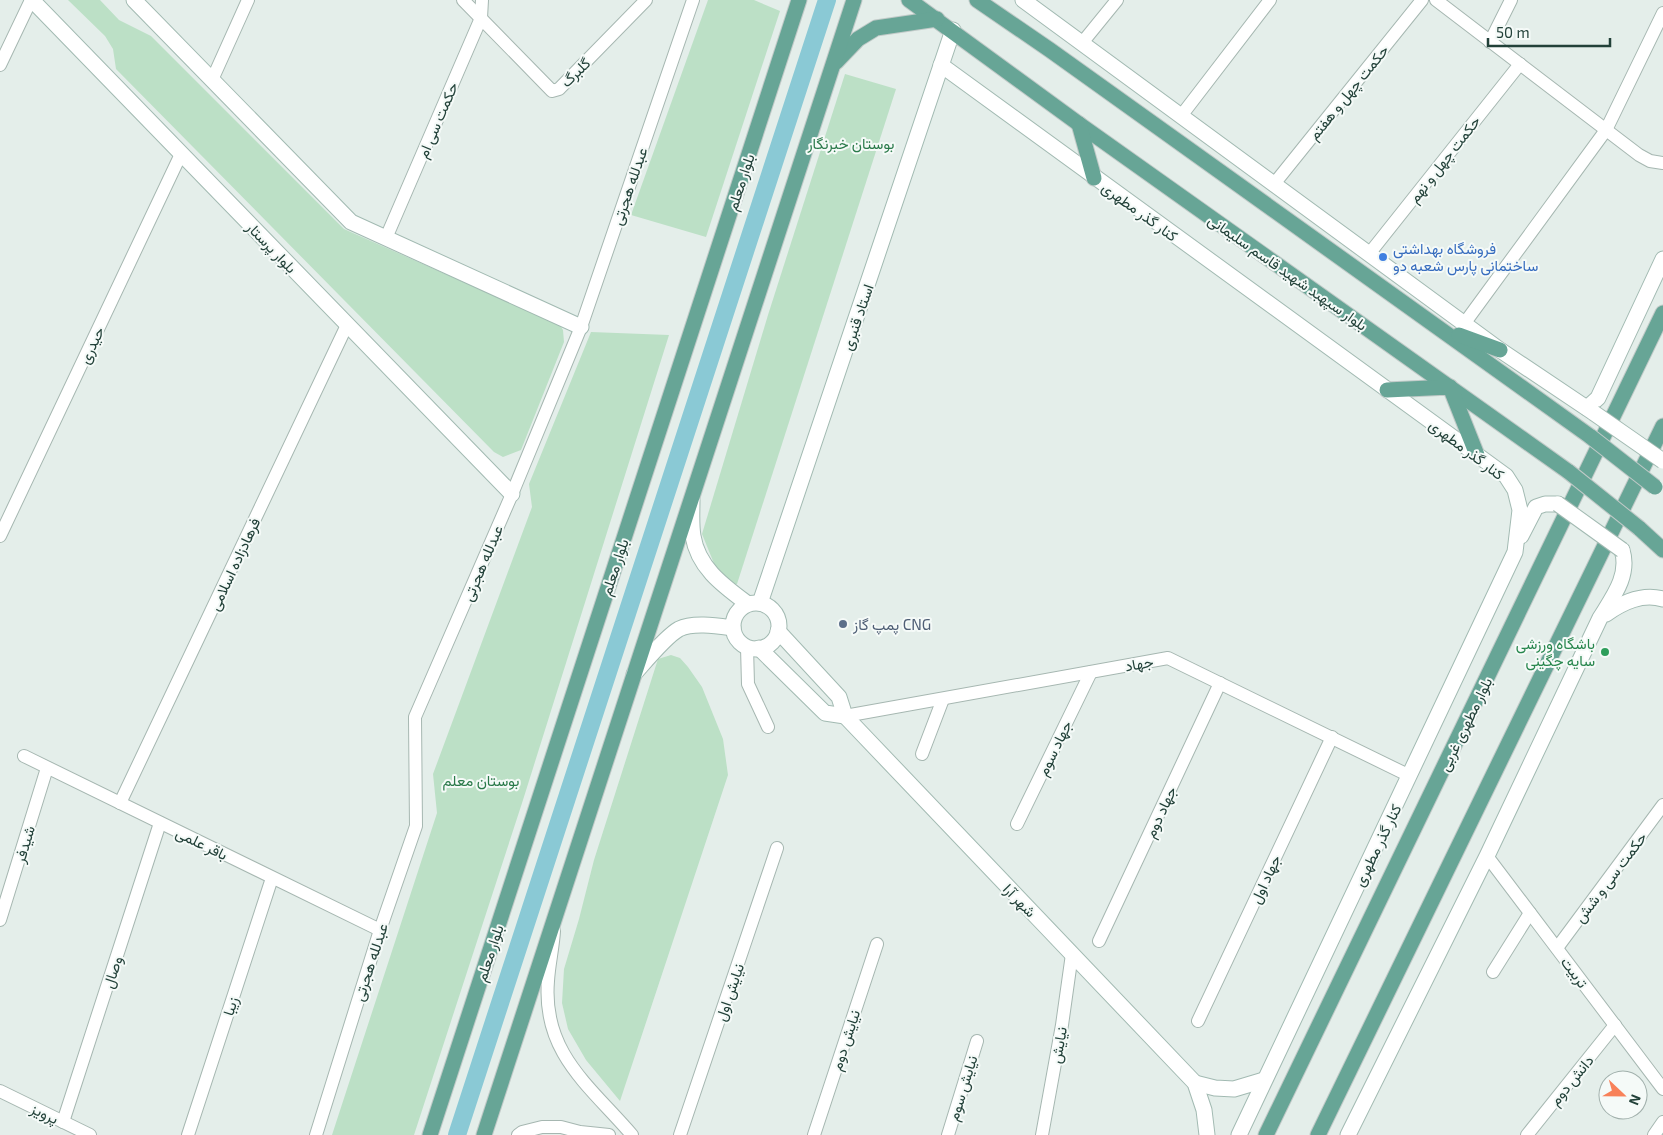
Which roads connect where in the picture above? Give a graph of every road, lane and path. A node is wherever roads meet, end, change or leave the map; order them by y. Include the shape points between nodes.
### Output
1 (32, 0) edge
2 (134, 0) edge
3 (248, 0) edge
4 (463, 0) edge
5 (482, 0) edge
6 (646, 0) edge
7 (693, 0) edge
8 (799, 0) edge
9 (909, 0) edge
10 (976, 0) edge
11 (1023, 0) edge
12 (1118, 0) edge
13 (1270, 0) edge
14 (1422, 0) edge
15 (1436, 0) edge
16 (1511, 0) edge
17 (849, 4) edge
18 (1663, 12) edge
19 (481, 18) junction
20 (937, 18) junction
21 (1062, 28) junction
22 (953, 30) junction
23 (1490, 42) junction
24 (1082, 43) junction
25 (4, 48) edge
26 (1050, 50) junction
27 (1520, 64) junction
28 (0, 65) edge
29 (833, 65) junction
30 (941, 65) junction
31 (212, 80) junction
32 (1182, 116) junction
33 (1080, 124) junction
34 (1606, 130) junction
35 (181, 154) junction
36 (1663, 163) edge
37 (1094, 178) junction
38 (1274, 184) junction
39 (386, 238) junction
40 (1369, 254) junction
41 (1663, 259) edge
42 (1663, 313) edge
43 (347, 324) junction
44 (1464, 324) junction
45 (581, 327) junction
46 (1438, 328) junction
47 (1500, 350) junction
48 (1450, 388) junction
49 (1387, 390) junction
50 (1590, 410) junction
51 (1663, 426) edge
52 (1477, 455) junction
53 (1663, 461) edge
54 (1659, 490) edge
55 (512, 494) junction
56 (692, 498) junction
57 (0, 536) edge
58 (1663, 550) edge
59 (1515, 552) junction
60 (1663, 599) edge
61 (754, 604) junction
62 (1600, 618) junction
63 (733, 628) junction
64 (778, 632) junction
65 (753, 647) junction
66 (1091, 672) junction
67 (634, 674) junction
68 (1220, 683) junction
69 (943, 699) junction
70 (845, 716) junction
71 (768, 727) dead end
72 (1332, 737) junction
73 (922, 754) dead end
74 (24, 756) dead end
75 (47, 768) junction
76 (1410, 776) junction
77 (120, 803) junction
78 (1663, 805) edge
79 (160, 823) junction
80 (1017, 824) dead end
81 (777, 848) dead end
82 (1487, 856) junction
83 (272, 878) junction
84 (1530, 913) junction
85 (556, 916) junction
86 (0, 920) edge
87 (380, 930) junction
88 (1099, 941) dead end
89 (877, 944) dead end
90 (1557, 948) junction
91 (1072, 954) junction
92 (1493, 972) dead end
93 (1198, 1021) dead end
94 (1615, 1025) junction
95 (977, 1041) dead end
96 (1264, 1080) junction
97 (1195, 1084) junction
98 (1663, 1089) edge
99 (0, 1091) edge
100 (63, 1122) junction
101 (1663, 1122) edge
102 (90, 1135) edge
103 (188, 1135) edge
104 (316, 1135) edge
105 (430, 1135) edge
106 (484, 1135) edge
107 (518, 1135) edge
108 (609, 1135) edge
109 (632, 1135) edge
110 (680, 1135) edge
111 (814, 1135) edge
112 (948, 1135) edge
113 (1042, 1135) edge
114 (1207, 1135) edge
115 (1239, 1135) edge
116 (1266, 1135) edge
117 (1318, 1135) edge
118 (1348, 1135) edge
119 (1527, 1135) edge
120 (1654, 1135) edge

1 - 25 street
1 - 35 street, بلوار پرستار
2 - 31 street
3 - 31 street
4 - 19 street
5 - 19 street, حکمت سی ام
6 - 19 street, گلبرگ via 559,89 552,91
7 - 45 street, عبدلله هجرتی
8 - 105 main road, بلوار معلم
9 - 20 main road, بلوار سپهبد شهید قاسم سلیمانی
10 - 26 main road
11 - 21 street
12 - 24 street
13 - 32 street
14 - 38 street, حکمت چهل و هفتم
15 - 23 street
16 - 23 street
17 - 29 main road
18 - 34 street
19 - 39 street, حکمت سی ام
20 - 22 main road, بلوار سپهبد شهید قاسم سلیمانی
20 - 29 main road via 876,28 858,39
21 - 24 street
21 - 26 street
22 - 30 street, استاد قنبری
22 - 33 main road, بلوار سپهبد شهید قاسم سلیمانی
23 - 27 street
24 - 32 street
25 - 28 street
26 - 46 main road
27 - 34 street
27 - 40 street, حکمت چهل و نهم
29 - 56 main road
30 - 37 street, کنار گذر مطهری
30 - 61 street, استاد قنبری
31 - 39 street via 351,222
32 - 38 street
33 - 37 main road
33 - 48 main road, بلوار سپهبد شهید قاسم سلیمانی
34 - 36 street via 1639,155
34 - 44 street
35 - 43 street, بلوار پرستار
35 - 57 street, حیدری
37 - 49 street, کنار گذر مطهری
38 - 40 street
39 - 45 street
40 - 44 street
41 - 50 street
42 - 116 main road, بلوار مطهری غربی
43 - 55 street, بلوار پرستار
43 - 77 street, فرهادزاده اسلامی
44 - 47 street
45 - 55 street, عبدلله هجرتی
46 - 47 main road
46 - 54 main road, bridge via 1591,437
47 - 50 street
48 - 49 main road
48 - 52 main road
48 - 58 main road, بلوار سپهبد شهید قاسم سلیمانی, bridge via 1569,472
49 - 52 street, کنار گذر مطهری
50 - 53 street, bridge
51 - 117 main road
52 - 59 street, کنار گذر مطهری via 1506,476 1515,490 1520,510
55 - 87 street, عبدلله هجرتی via 415,717 416,826
56 - 61 street, شهر آرا via 693,535 706,568 728,589
56 - 67 main road
59 - 62 street, bridge via 1536,507 1545,504 1558,504 1622,550 1624,574
59 - 76 street, کنار گذر مطهری
60 - 62 street via 1645,597 1621,603
61 - 63 street via 737,614
61 - 64 street, شهر آرا via 767,606 777,617
62 - 82 street
63 - 65 street via 737,639
63 - 67 street via 704,624 679,629
64 - 65 street via 770,643
64 - 70 street, شهر آرا via 839,698
65 - 70 street via 825,713
65 - 71 street via 748,684
66 - 68 street, جهاد via 1168,658
66 - 69 street, جهاد
66 - 80 street, جهاد سوم
67 - 85 main road
68 - 72 street, جهاد
68 - 88 street, جهاد دوم
69 - 70 street, جهاد
69 - 73 street
70 - 91 street, شهر آرا
72 - 76 street, جهاد
72 - 93 street, جهاد اول
74 - 75 street, باقر علمی
75 - 77 street, باقر علمی
75 - 86 street, شیدفر
76 - 96 street, کنار گذر مطهری
77 - 79 street, باقر علمی
78 - 90 street, حکمت سی و شش
79 - 83 street, باقر علمی
79 - 100 street, وصال
81 - 110 street, نیایش اول
82 - 84 street, تربیت
82 - 118 street
83 - 87 street, باقر علمی
83 - 103 street, زیبا
84 - 90 street, تربیت
84 - 92 street
85 - 106 main road
85 - 109 street via 548,981 553,1031 576,1074
87 - 104 street, عبدلله هجرتی
89 - 111 street, نیایش دوم
90 - 94 street, تربیت
91 - 97 street, شهر آرا
91 - 113 street, نيايش
94 - 98 street, تربیت
94 - 119 street, دانش دوم
95 - 112 street, نیایش سوم
96 - 97 street via 1234,1089
96 - 115 street, کنار گذر مطهری
97 - 114 street via 1204,1110
99 - 100 street, پرویز
100 - 102 street, پرویز
101 - 120 street
107 - 108 street via 542,1127

